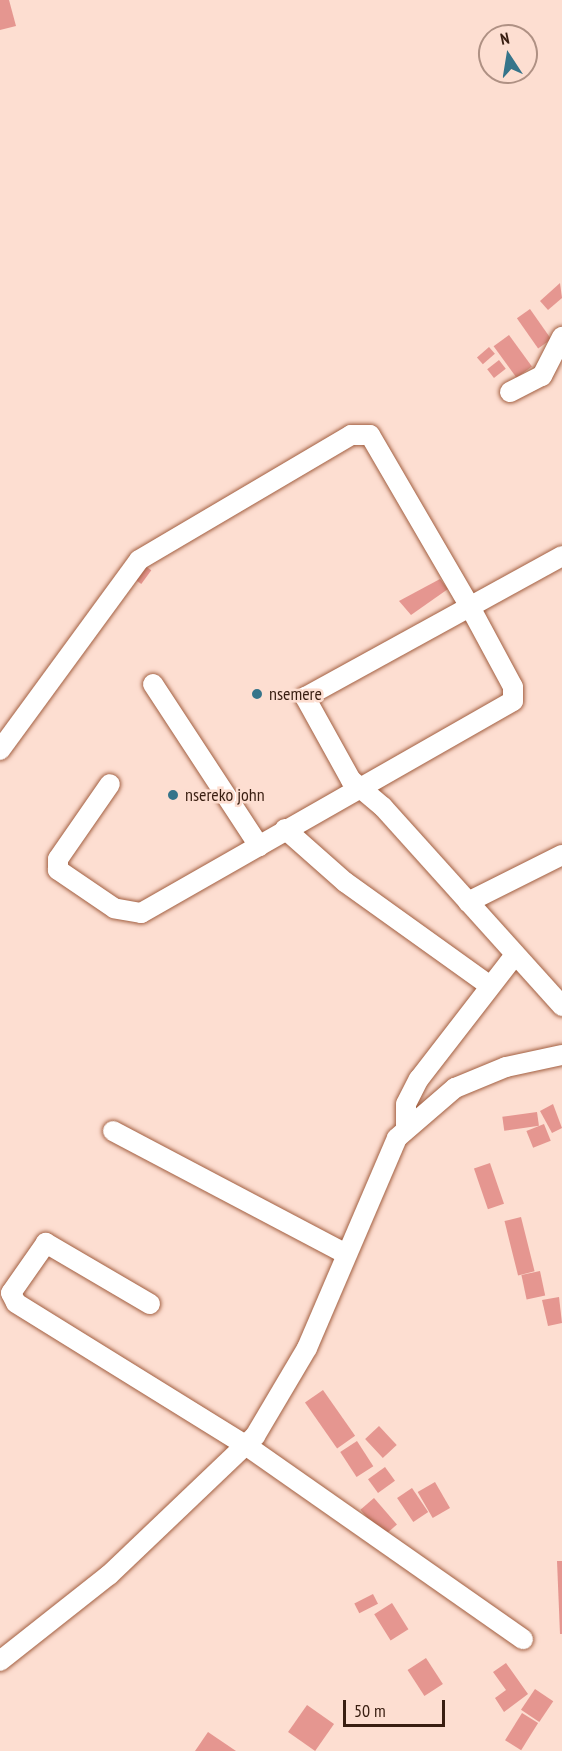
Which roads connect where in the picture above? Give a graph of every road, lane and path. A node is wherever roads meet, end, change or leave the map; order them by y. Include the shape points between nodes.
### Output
1 (562, 337) edge
2 (510, 392) dead end
3 (562, 556) edge
4 (470, 607) junction
5 (153, 684) dead end
6 (0, 750) edge
7 (110, 784) dead end
8 (358, 785) junction
9 (285, 829) junction
10 (259, 846) junction
11 (562, 855) edge
12 (468, 902) junction
13 (515, 955) junction
14 (489, 985) junction
15 (562, 1006) edge
16 (562, 1055) edge
17 (406, 1129) junction
18 (113, 1131) dead end
19 (346, 1254) junction
20 (150, 1304) dead end
21 (247, 1446) junction
22 (523, 1639) dead end
23 (0, 1661) edge

1 - 2 street via 542,376
3 - 4 street
4 - 6 street via 375,441 358,433 139,560
4 - 8 street via 513,687 513,701
4 - 8 street via 305,697
5 - 10 street
7 - 10 street via 57,865 64,877 114,908 141,913 155,909
8 - 9 street
8 - 12 street
9 - 10 street
9 - 14 street via 345,882
11 - 12 street
12 - 13 street
13 - 14 street
13 - 15 street
14 - 17 street via 412,1091
16 - 17 street via 506,1067 455,1088
17 - 19 street via 391,1147
18 - 19 street
19 - 21 street via 307,1348
20 - 21 street via 46,1244 11,1293 16,1303
21 - 22 street
21 - 23 street via 109,1575

